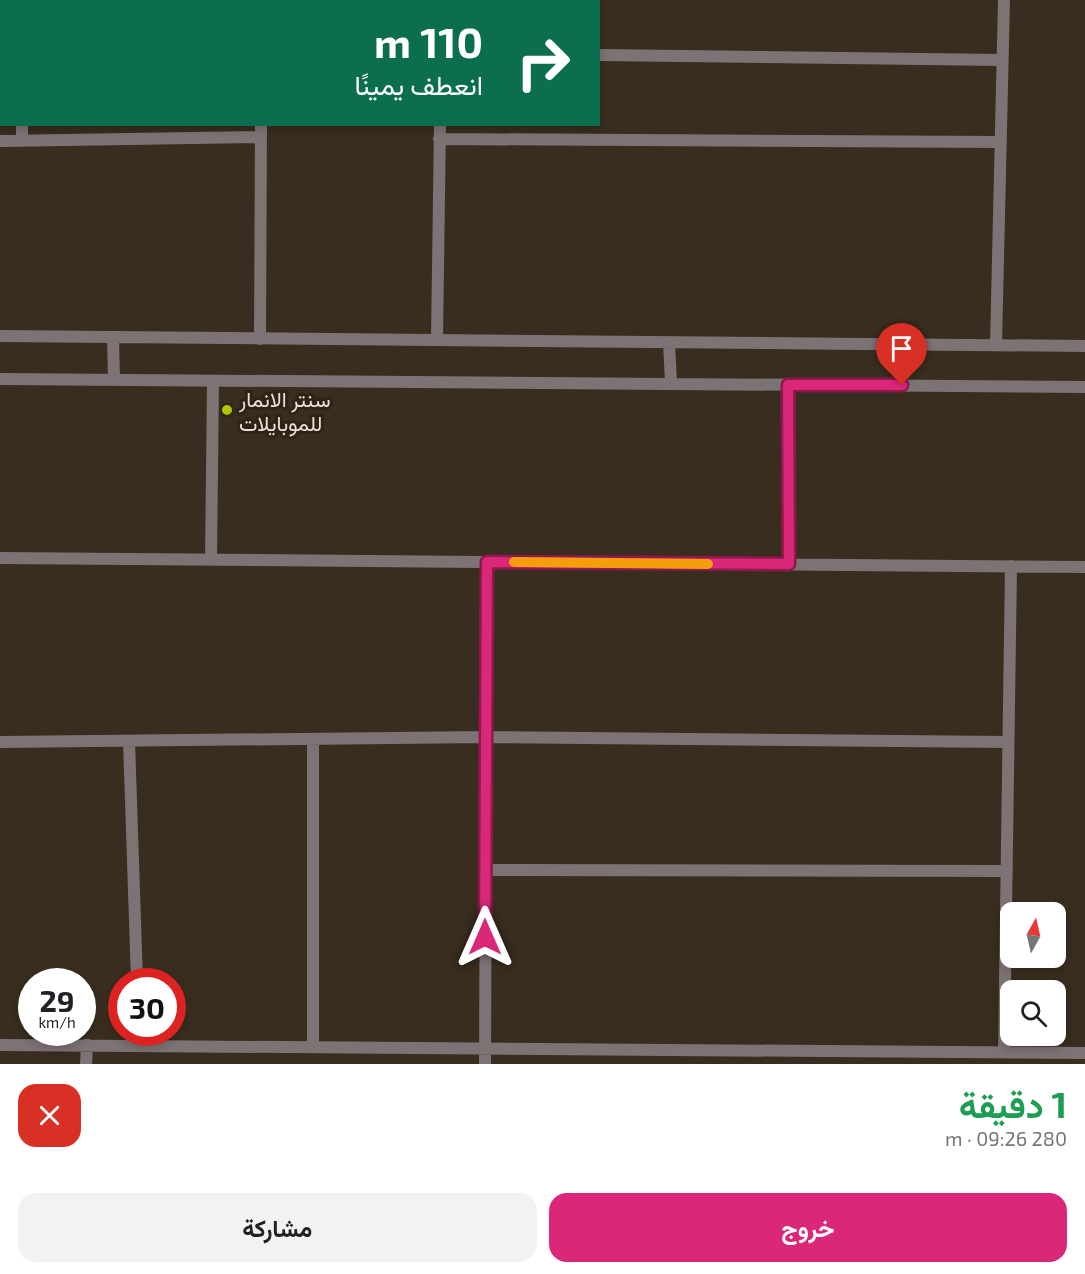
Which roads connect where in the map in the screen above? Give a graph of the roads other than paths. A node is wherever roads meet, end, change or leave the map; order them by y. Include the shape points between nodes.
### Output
1 (1004, 0) edge
2 (600, 56) edge
3 (1002, 60) junction
4 (22, 126) edge
5 (440, 126) edge
6 (261, 131) edge
7 (439, 139) junction
8 (0, 141) edge
9 (22, 141) junction
10 (1001, 142) junction
11 (0, 336) edge
12 (113, 337) junction
13 (260, 339) junction
14 (437, 340) junction
15 (669, 342) junction
16 (996, 345) junction
17 (1085, 346) edge
18 (0, 379) edge
19 (114, 380) junction
20 (213, 381) junction
21 (671, 384) junction
22 (788, 385) junction
23 (1085, 387) edge
24 (0, 558) edge
25 (211, 560) junction
26 (487, 562) junction
27 (789, 564) junction
28 (1011, 566) junction
29 (1085, 567) edge
30 (486, 737) junction
31 (313, 739) junction
32 (129, 741) junction
33 (0, 742) edge
34 (1008, 742) junction
35 (486, 870) junction
36 (1007, 871) junction
37 (137, 968) edge
38 (0, 1045) edge
39 (18, 1045) edge
40 (87, 1046) edge
41 (140, 1046) edge
42 (313, 1047) junction
43 (485, 1048) junction
44 (1004, 1052) junction
45 (1085, 1053) edge
46 (86, 1064) edge
47 (485, 1064) edge

1 - 3 street
2 - 3 street
3 - 10 street
4 - 9 street
5 - 7 street
6 - 9 street
6 - 13 street
7 - 10 street
7 - 14 street
8 - 9 street
10 - 16 street
11 - 12 street
12 - 13 street
12 - 19 street
13 - 14 street
14 - 15 street
15 - 16 street
15 - 21 street
16 - 17 street
18 - 19 street
19 - 20 street
20 - 21 street
20 - 25 street
21 - 22 street
22 - 23 street
22 - 27 street
24 - 25 street
25 - 26 street
26 - 27 street
26 - 30 street
27 - 28 street
28 - 29 street
28 - 34 street
30 - 31 street
30 - 34 street
30 - 35 street
31 - 32 street
31 - 42 street
32 - 33 street
32 - 37 street
34 - 36 street
35 - 36 street
35 - 43 street
36 - 44 street
38 - 39 street
40 - 46 street
41 - 42 street
42 - 43 street
43 - 44 street
43 - 47 street
44 - 45 street

